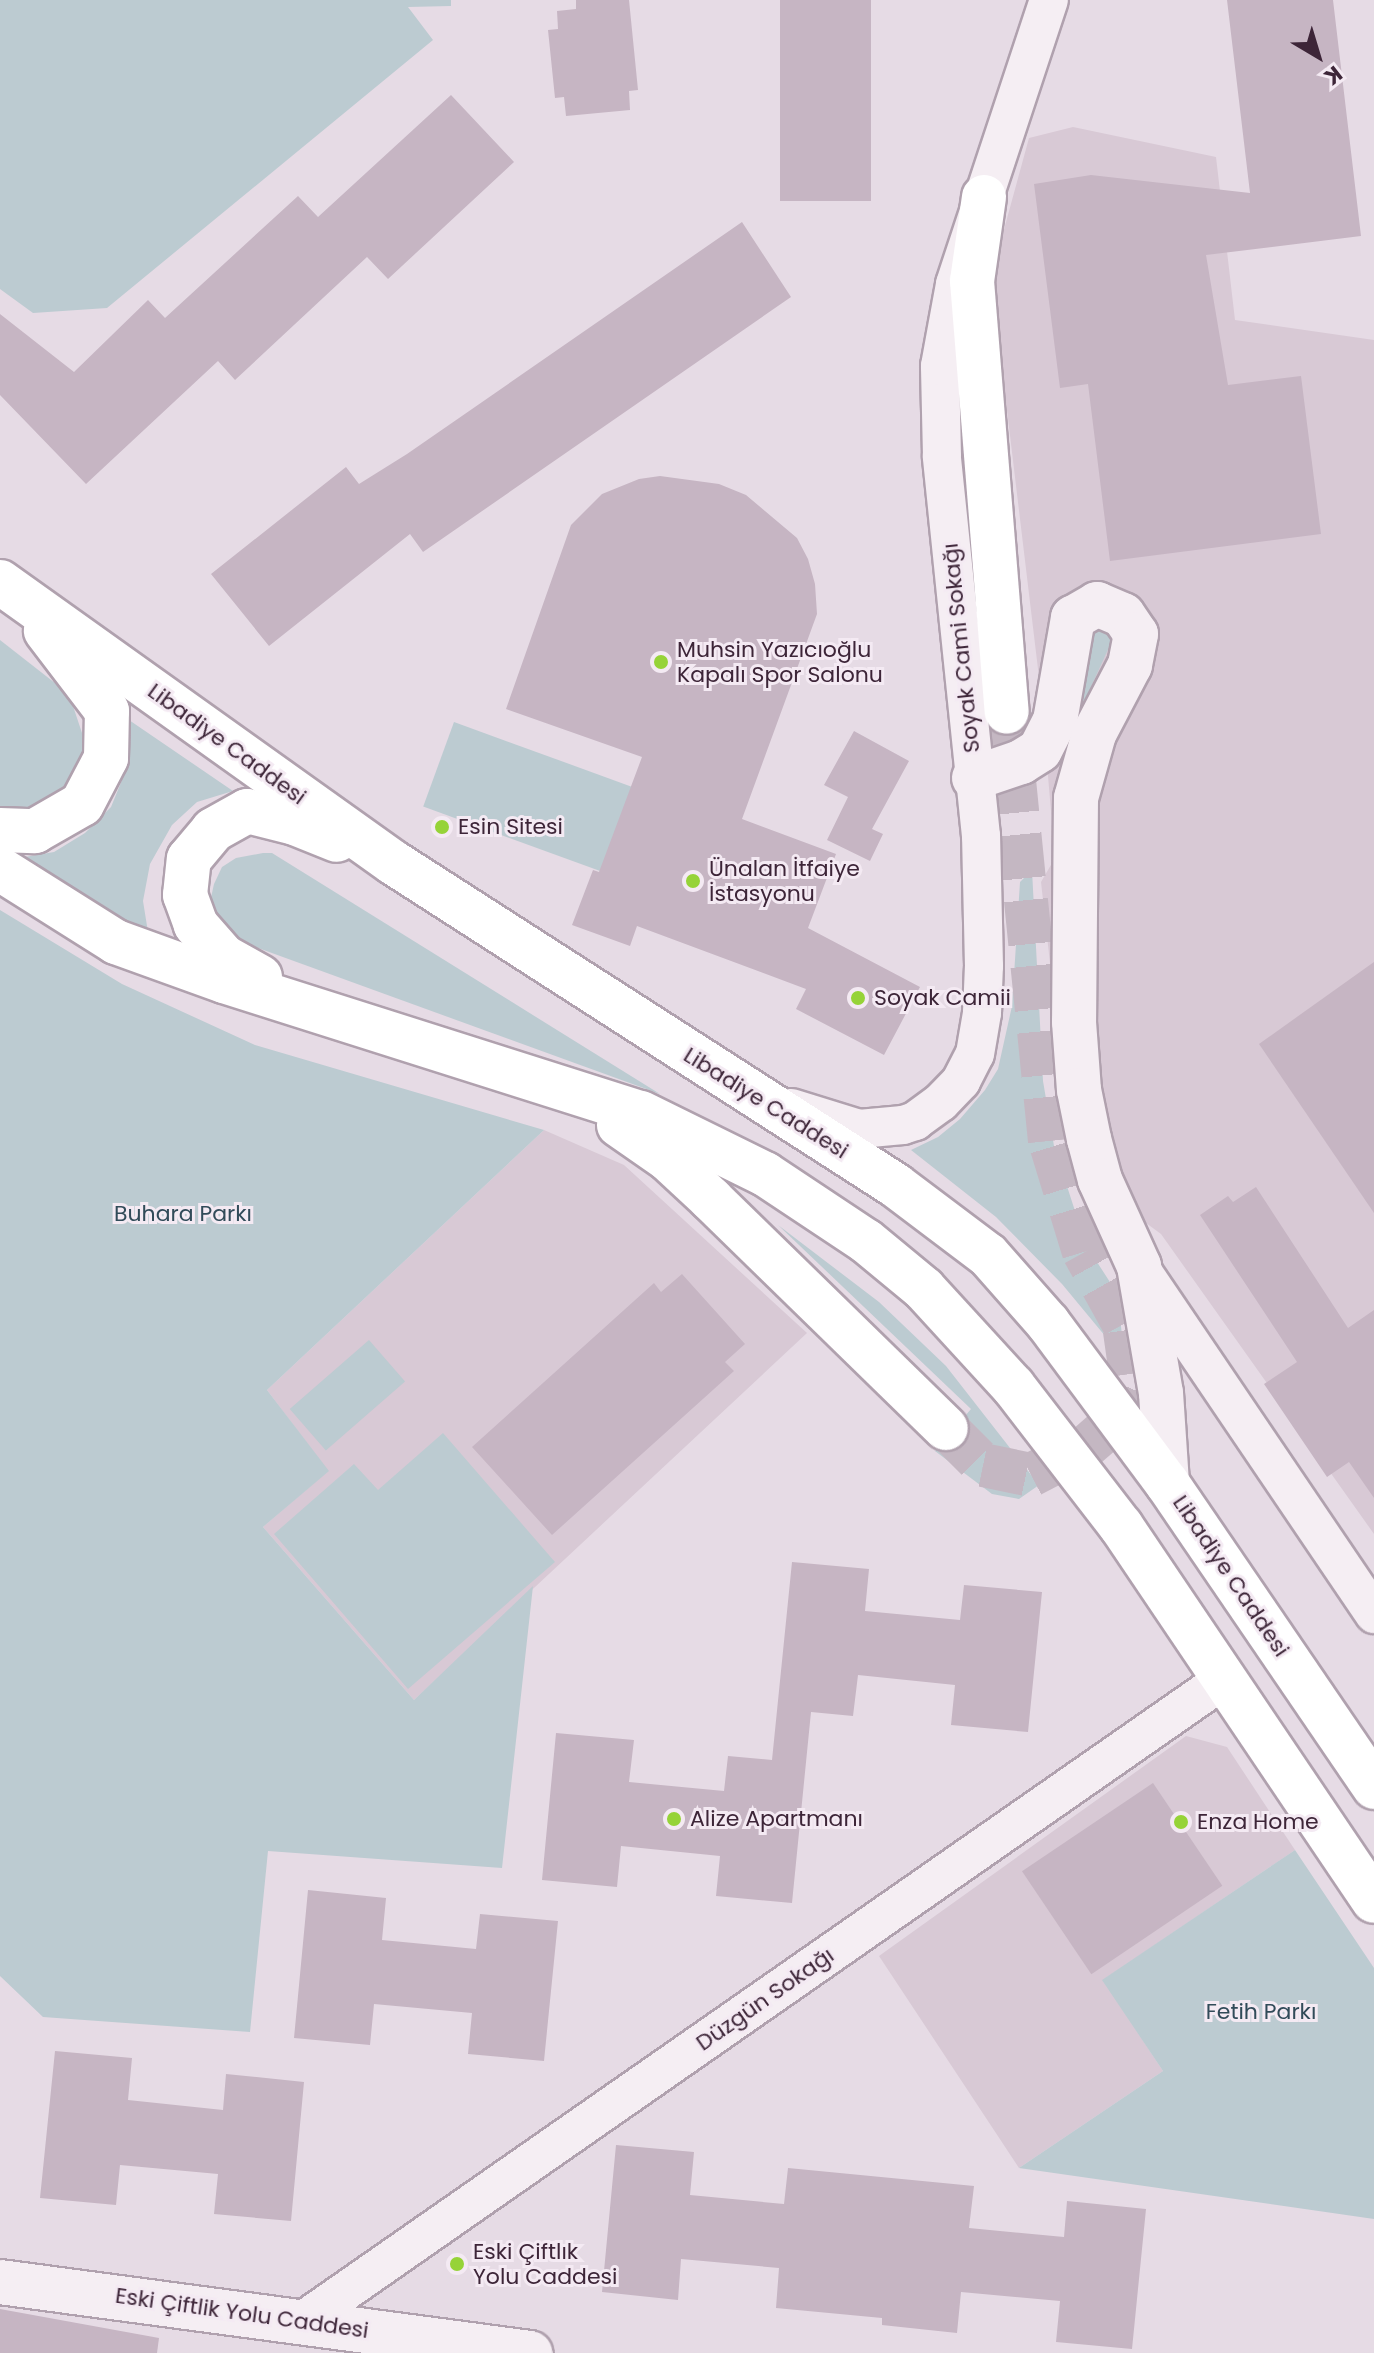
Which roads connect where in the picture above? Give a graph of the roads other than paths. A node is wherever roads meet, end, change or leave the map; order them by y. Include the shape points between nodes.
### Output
1 (1049, 0) edge
2 (984, 197) junction
3 (10, 590) edge
4 (1007, 712) tunnel mouth
5 (974, 778) junction
6 (0, 830) edge
7 (394, 863) junction
8 (0, 869) edge
9 (332, 1015) junction
10 (571, 1091) junction
11 (755, 1097) junction
12 (1139, 1266) junction
13 (946, 1428) tunnel mouth
14 (1167, 1483) junction
15 (1374, 1614) edge
16 (1226, 1678) junction
17 (1374, 1787) edge
18 (1374, 1901) edge
19 (0, 2282) edge
20 (304, 2320) junction
21 (530, 2353) edge

1 - 2 street, Soyak Cami Sokağı
2 - 4 main road via 972,281
2 - 5 street, Soyak Cami Sokağı via 955,284 940,366 942,456
3 - 6 main road via 107,711 106,758 82,804 35,831
3 - 7 main road, Libadiye Caddesi
5 - 11 street, Soyak Cami Sokağı via 981,836 983,997 975,1054 961,1081 915,1121 888,1129 859,1129
5 - 12 street via 1040,750 1055,721 1073,618 1097,604 1123,615 1136,634 1130,665 1094,734 1076,798 1074,1022 1079,1090 1100,1180
7 - 9 main road via 295,823 247,811 213,830 189,859 185,895 196,925 224,957
7 - 11 main road, Libadiye Caddesi
8 - 9 main road via 116,942
9 - 10 main road
10 - 13 main road via 668,1159
10 - 16 main road via 641,1113 765,1174 866,1241 924,1289 1013,1386 1121,1526
11 - 14 main road, Libadiye Caddesi via 895,1185 988,1255 1048,1323
12 - 14 street via 1161,1393
12 - 15 street
14 - 17 main road, Libadiye Caddesi
16 - 18 main road
16 - 20 street, Düzgün Sokağı
19 - 20 street, Eski Çiftlik Yolu Caddesi
20 - 21 street, Eski Çiftlik Yolu Caddesi

